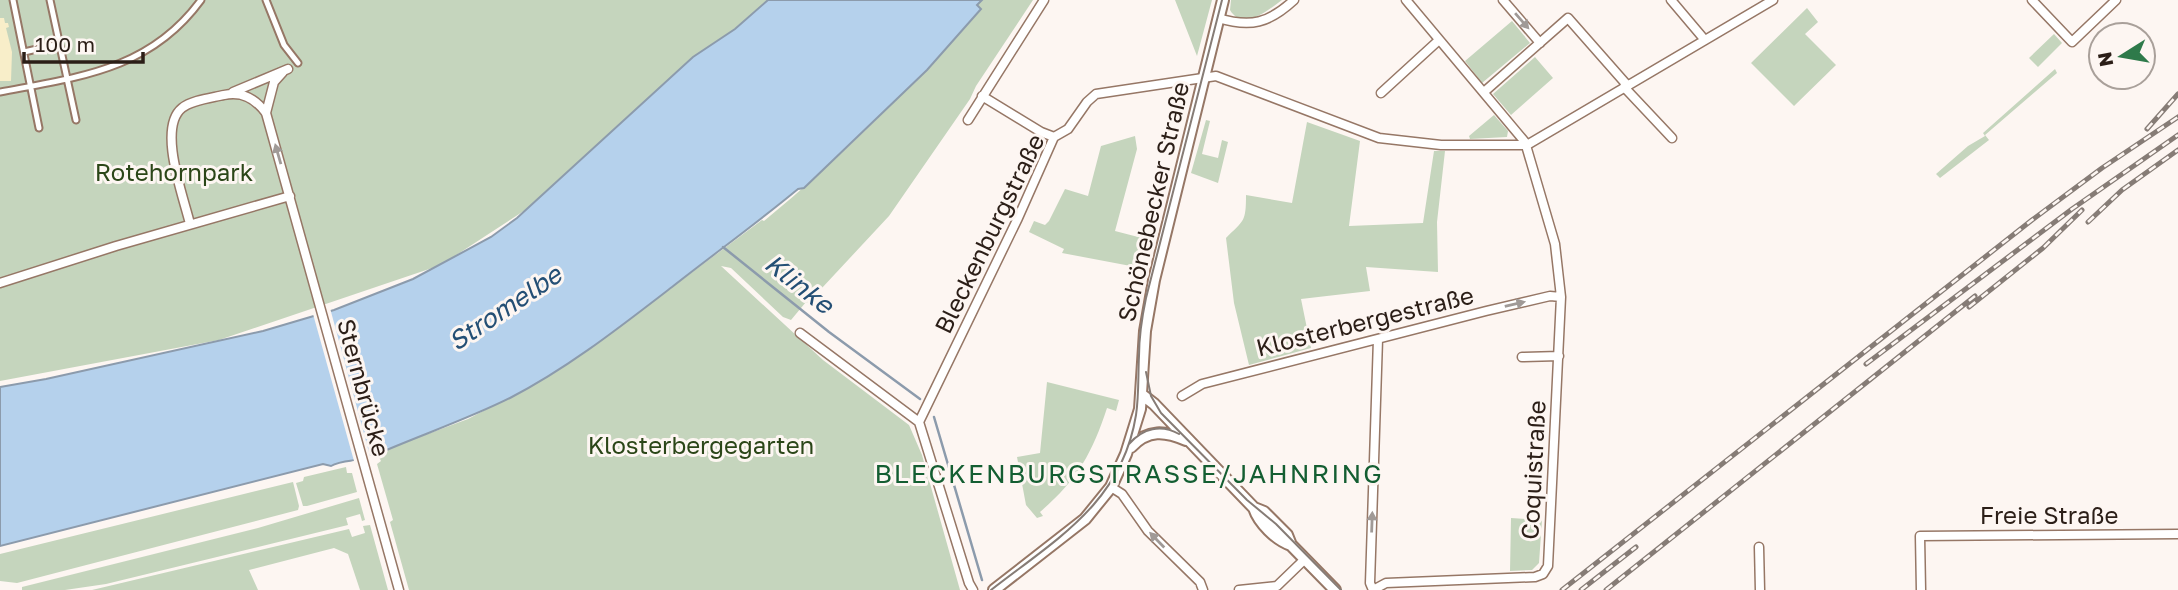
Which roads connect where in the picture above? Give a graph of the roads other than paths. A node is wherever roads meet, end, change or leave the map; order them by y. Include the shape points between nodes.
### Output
1 (13, 0) edge
2 (50, 0) edge
3 (201, 0) edge
4 (266, 0) edge
5 (1044, 0) edge
6 (1223, 0) edge
7 (1294, 0) edge
8 (1406, 0) edge
9 (1503, 0) edge
10 (1671, 0) edge
11 (1773, 0) edge
12 (2032, 0) edge
13 (2116, 0) edge
14 (1757, 4) edge
15 (1219, 18) junction
16 (1704, 39) junction
17 (1439, 40) junction
18 (1540, 43) junction
19 (59, 44) junction
20 (23, 52) junction
21 (298, 63) dead end
22 (1204, 76) junction
23 (67, 79) junction
24 (30, 86) junction
25 (1625, 86) junction
26 (0, 92) edge
27 (1484, 92) junction
28 (1381, 93) dead end
29 (229, 94) junction
30 (982, 96) junction
31 (266, 113) junction
32 (76, 120) dead end
33 (968, 120) dead end
34 (39, 128) dead end
35 (1054, 137) junction
36 (1672, 138) dead end
37 (1527, 145) junction
38 (290, 196) junction
39 (190, 224) junction
40 (0, 283) edge
41 (1562, 297) junction
42 (800, 333) dead end
43 (1378, 339) junction
44 (1559, 356) junction
45 (1522, 357) dead end
46 (1141, 394) junction
47 (1182, 396) dead end
48 (919, 422) junction
49 (1189, 441) junction
50 (1126, 452) junction
51 (1111, 487) junction
52 (2178, 534) edge
53 (1759, 547) dead end
54 (1305, 559) junction
55 (1253, 589) edge
56 (399, 590) edge
57 (973, 590) edge
58 (994, 590) edge
59 (1203, 590) edge
60 (1239, 590) edge
61 (1335, 590) edge
62 (1373, 590) edge
63 (1760, 590) edge
64 (1921, 590) edge

1 - 20 street
2 - 19 street
3 - 23 street via 172,31 139,55
4 - 21 street via 284,45
5 - 30 street
6 - 15 main road, Schönebecker Straße
7 - 15 street via 1257,23
8 - 17 street
9 -> 18 street
10 - 16 street
11 - 14 street
12 - 13 street via 2072,42
14 - 16 street
15 - 22 main road, Schönebecker Straße
16 - 25 street
17 - 27 street
17 - 28 street
18 - 25 street via 1568,18
18 - 27 street
19 - 20 street
19 - 23 street
20 - 24 street
22 - 35 street, Bleckenburgstraße via 1096,94 1069,129
22 - 37 street via 1216,75 1379,138 1441,145
22 - 46 main road, Schönebecker Straße via 1154,279
23 - 24 street
23 - 32 street
24 - 26 street
24 - 34 street
25 - 36 street
25 - 37 street
27 - 37 street
29 - 31 street via 253,99
29 - 31 street via 288,69 274,82
29 - 39 street via 185,106 174,118 171,145
30 - 33 street
30 - 35 street
38 -> 31 street, Sternbrücke
35 - 48 street, Bleckenburgstraße
37 - 41 street, Coquistraße via 1555,244
38 - 39 street
38 - 56 street, Sternbrücke
39 - 40 street
43 -> 41 street, Klosterbergestraße via 1550,296
41 - 44 street, Coquistraße
42 - 48 street
43 - 47 street, Klosterbergestraße via 1200,384
62 -> 43 street
44 - 45 street
44 - 62 street, Coquistraße via 1544,574 1386,583
46 - 49 main road
46 - 50 main road, Schönebecker Straße via 1139,417
48 - 57 street
49 - 50 main road via 1153,433
49 - 54 main road via 1254,508 1258,518
50 - 51 main road, Schönebecker Straße
51 - 58 main road, Schönebecker Straße via 1080,525
59 -> 51 street via 1122,494
52 - 64 street, Freie Straße via 1920,536
53 - 63 street
54 - 55 street via 1277,586
54 - 61 main road
55 - 60 street

